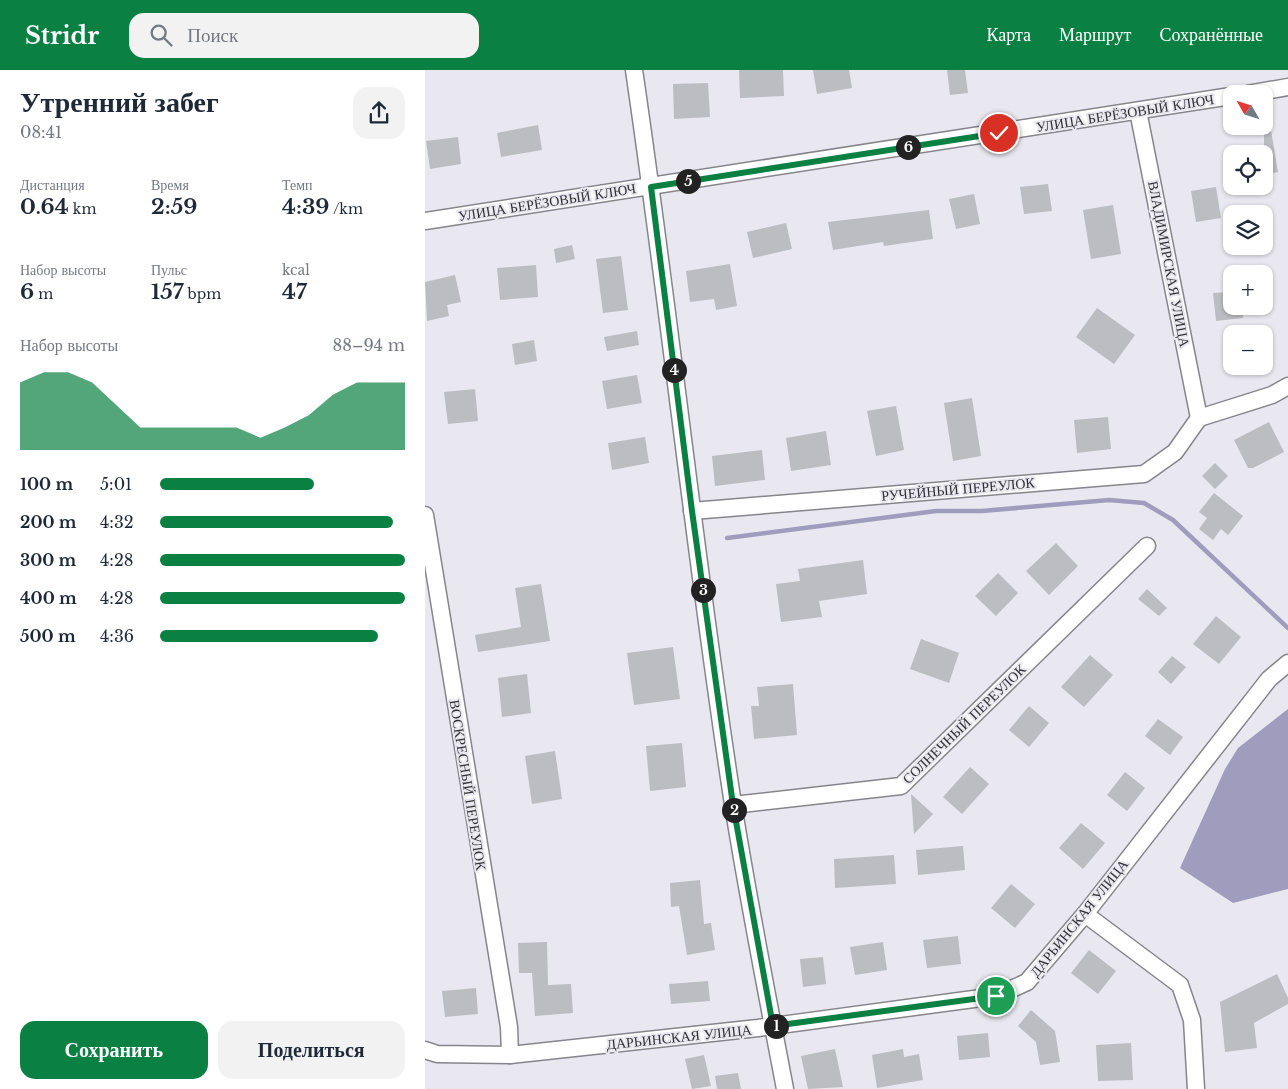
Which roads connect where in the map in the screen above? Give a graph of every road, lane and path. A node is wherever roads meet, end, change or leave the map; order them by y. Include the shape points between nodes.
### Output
1 (634, 70) edge
2 (1288, 87) edge
3 (1273, 90) edge
4 (1223, 97) edge
5 (1138, 111) junction
6 (651, 187) junction
7 (425, 221) edge
8 (1288, 386) edge
9 (1199, 418) junction
10 (692, 511) junction
11 (425, 515) edge
12 (1147, 546) dead end
13 (1288, 663) edge
14 (733, 805) junction
15 (1085, 914) junction
16 (773, 1026) junction
17 (425, 1050) edge
18 (510, 1055) junction
19 (785, 1089) edge
20 (1196, 1089) edge

1 - 6 street
2 - 3 street
4 - 5 street, УЛИЦА БЕРЁЗОВЫЙ КЛЮЧ
5 - 6 street, УЛИЦА БЕРЁЗОВЫЙ КЛЮЧ
5 - 9 street, ВЛАДИМИРСКАЯ УЛИЦА
6 - 7 street, УЛИЦА БЕРЁЗОВЫЙ КЛЮЧ
6 - 10 street
8 - 9 street via 1272,395
9 - 10 street, РУЧЕЙНЫЙ ПЕРЕУЛОК via 1175,452 1144,474
10 - 14 street
11 - 18 street, ВОСКРЕСНЫЙ ПЕРЕУЛОК via 507,1017
12 - 14 street, СОЛНЕЧНЫЙ ПЕРЕУЛОК via 901,786
13 - 15 street, ДАРЬИНСКАЯ УЛИЦА via 1269,679
14 - 16 street
15 - 16 street, ДАРЬИНСКАЯ УЛИЦА via 1027,982 996,996
15 - 20 street via 1180,985 1192,1020
16 - 18 street, ДАРЬИНСКАЯ УЛИЦА
16 - 19 street
17 - 18 street, ДАРЬИНСКАЯ УЛИЦА via 437,1054

